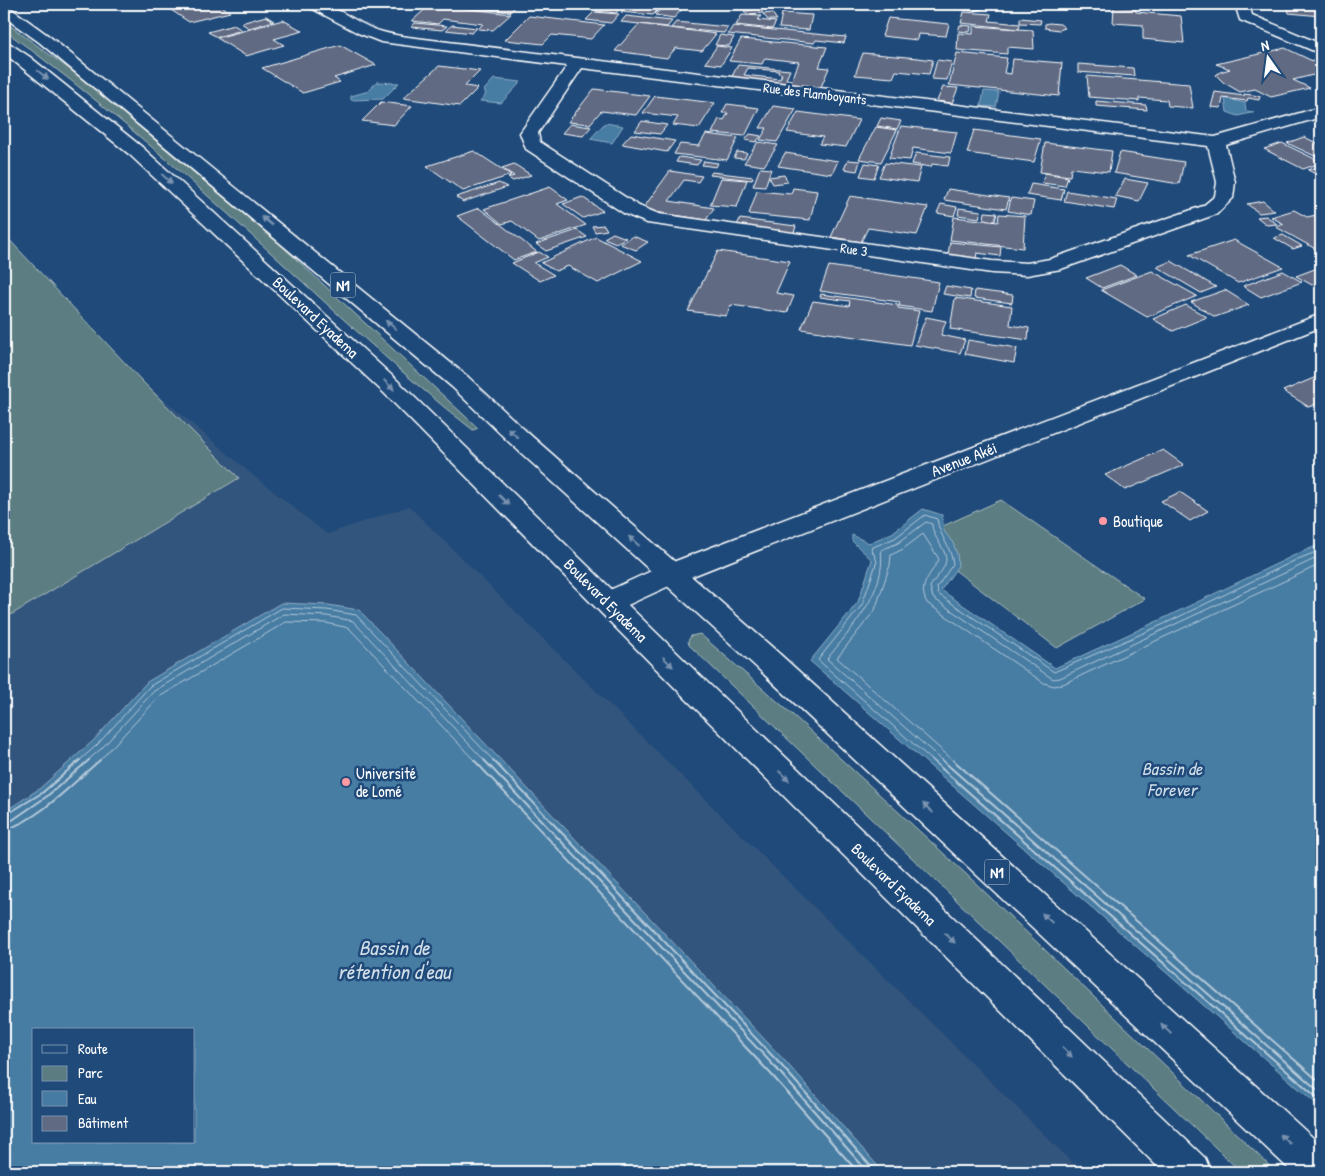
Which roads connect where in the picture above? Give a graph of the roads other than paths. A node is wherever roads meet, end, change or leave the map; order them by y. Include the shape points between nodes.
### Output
1 (314, 4) edge
2 (955, 4) edge
3 (980, 4) edge
4 (1242, 4) edge
5 (4, 10) edge
6 (4, 46) edge
7 (1321, 49) edge
8 (577, 64) junction
9 (1321, 112) edge
10 (1216, 142) junction
11 (1321, 320) edge
12 (670, 574) junction
13 (609, 602) junction
14 (1192, 1172) edge
15 (1321, 1172) edge

1 - 8 main road, Rue des Flamboyants via 382,37
2 - 3 main road
4 - 7 main road via 1245,17
12 -> 5 main road, N1 via 453,376 44,39
6 -> 13 main road, Boulevard Eyadema / N1 via 136,151 211,219 392,388
8 - 10 main road, Rue des Flamboyants
8 - 10 main road, Rue 3 via 529,133 532,145 632,210 654,219 677,223 992,267 1027,269 1054,265 1210,210 1224,198 1226,182
9 - 10 main road, Rue des Flamboyants
11 - 12 main road, Avenue Akéi
12 - 13 main road, Avenue Akéi
15 -> 12 main road, N1
13 -> 14 main road, Boulevard Eyadema / N1

